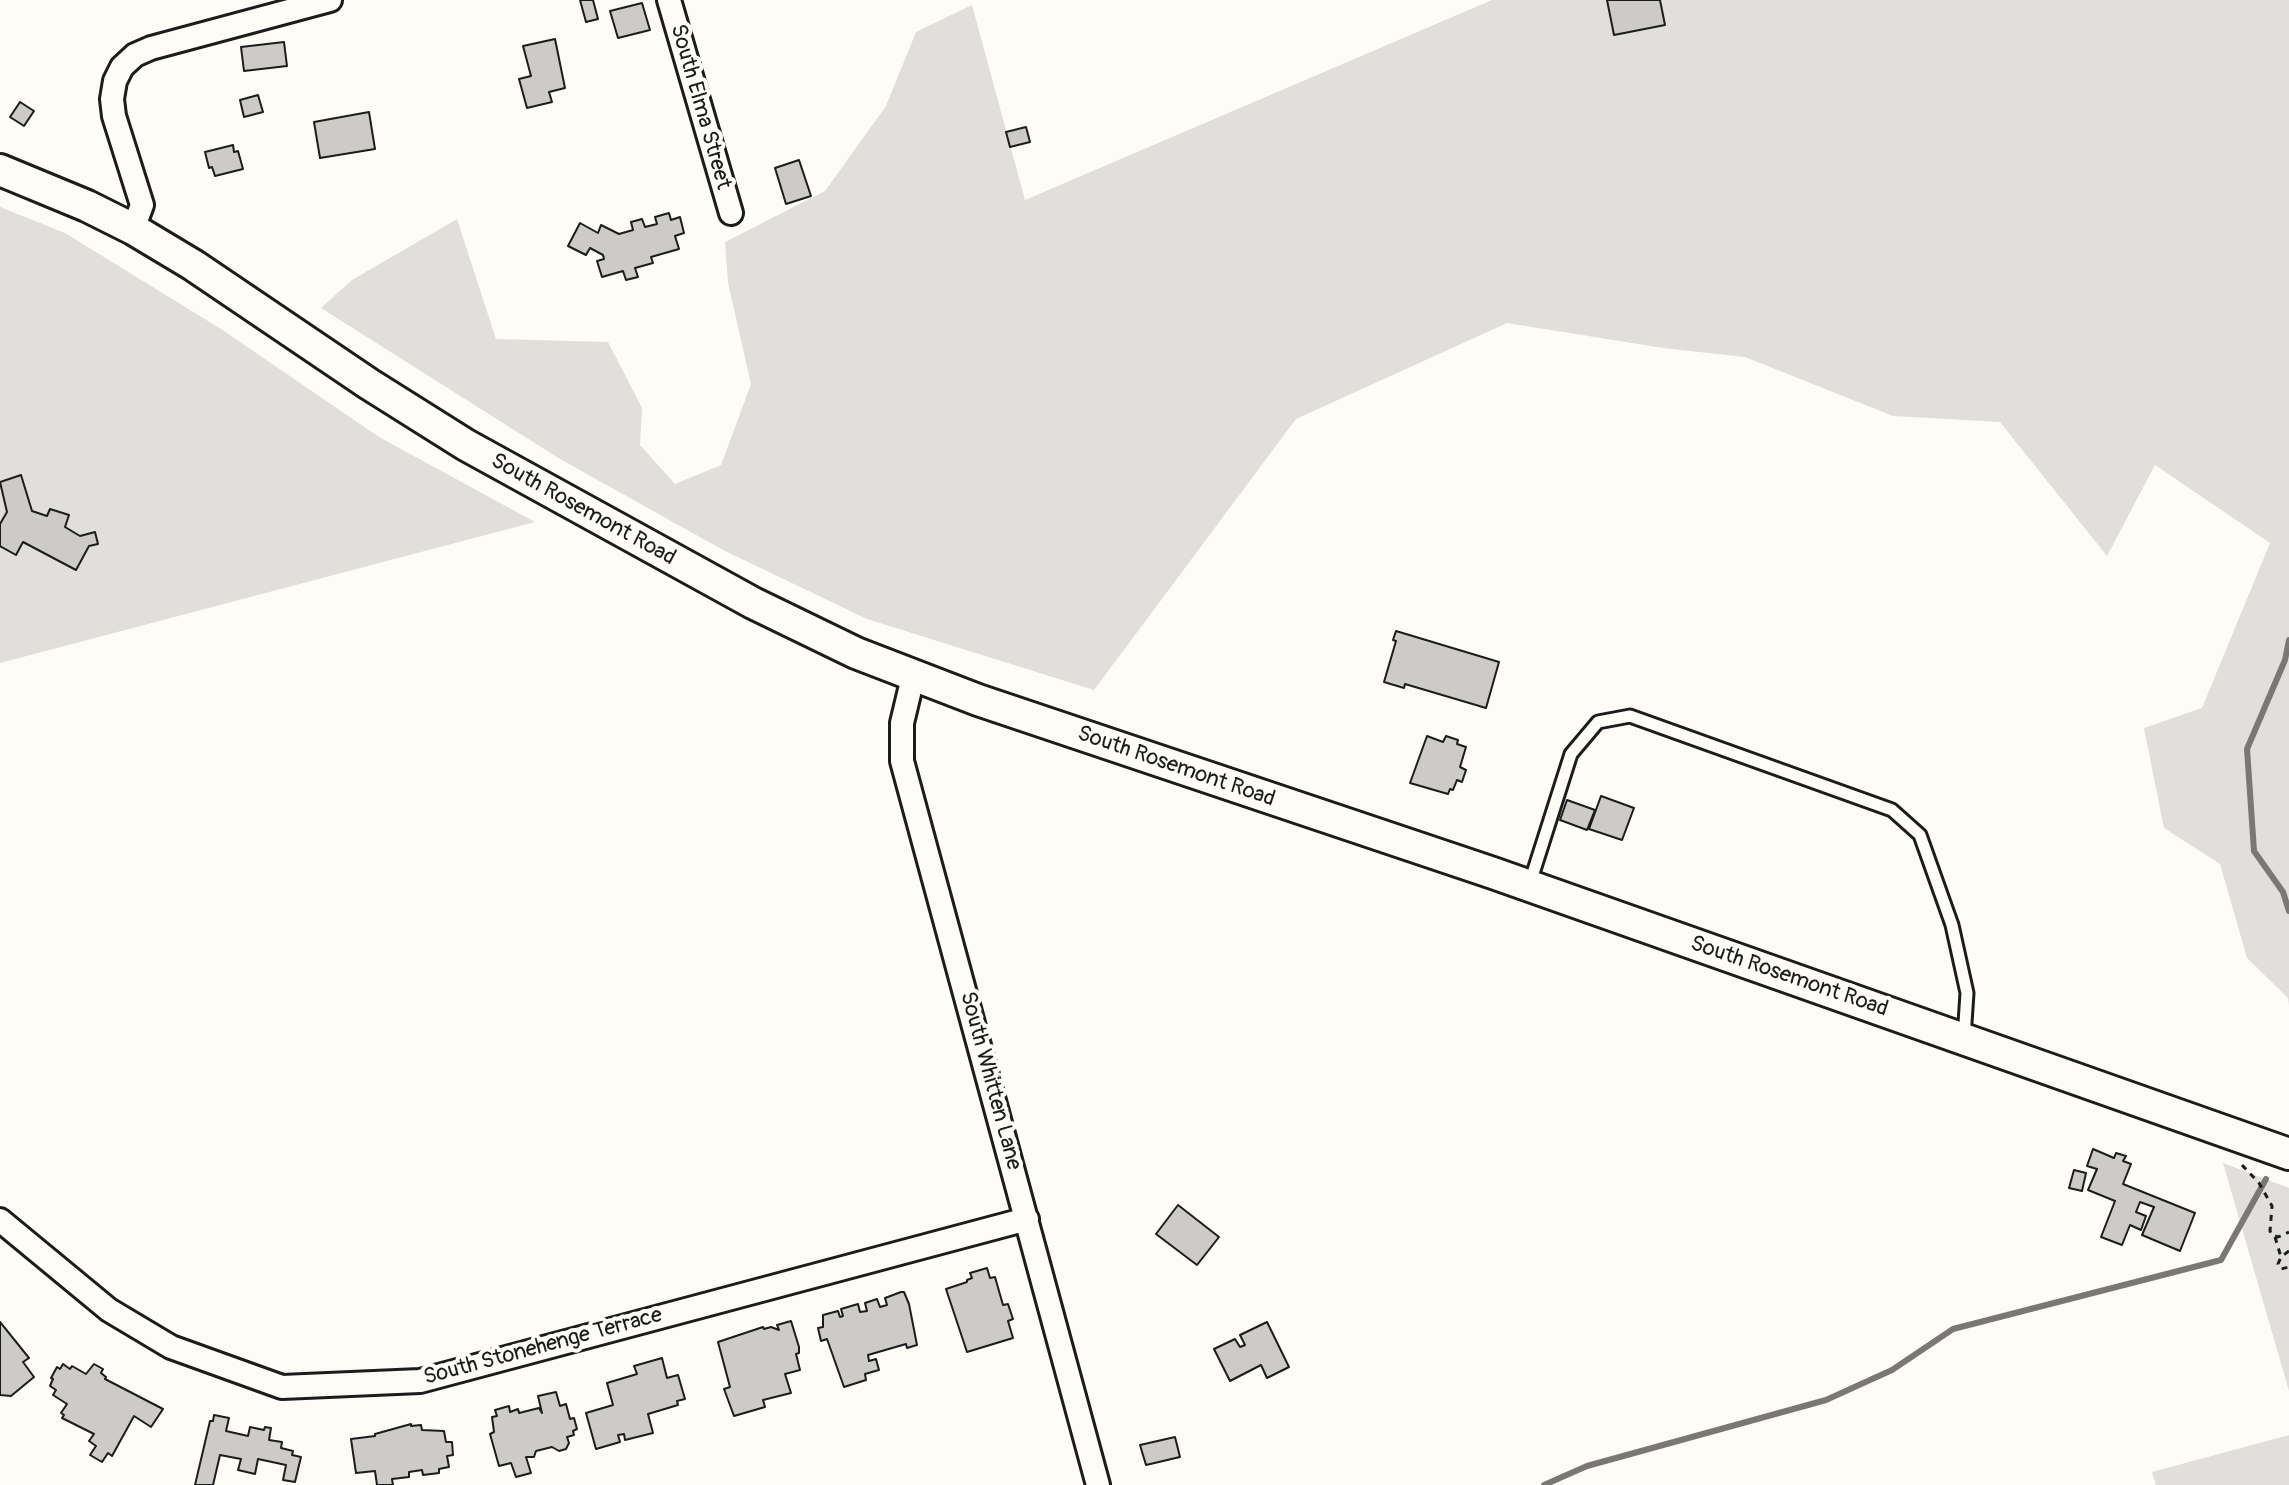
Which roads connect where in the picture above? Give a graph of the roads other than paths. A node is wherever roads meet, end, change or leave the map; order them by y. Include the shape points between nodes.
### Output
1 (330, 0) edge
2 (669, 0) edge
3 (0, 170) edge
4 (731, 213) dead end
5 (133, 229) junction
6 (913, 677) junction
7 (1529, 886) junction
8 (1964, 1039) junction
9 (2289, 1154) edge
10 (1027, 1219) junction
11 (0, 1220) edge
12 (1098, 1485) edge

1 - 5 street via 151,48 122,67 112,99 142,205
2 - 4 street, South Elma Street
3 - 5 main road, South Rosemont Road
5 - 6 main road, South Rosemont Road via 486,456 753,603
6 - 7 main road, South Rosemont Road
6 - 10 street, South Whitten Lane via 902,723 902,761
7 - 8 main road, South Rosemont Road
7 - 8 lane via 1571,754 1598,722 1630,716 1892,810 1920,835 1952,925 1967,993
8 - 9 main road, South Rosemont Road
10 - 11 street, South Stonehenge Terrace via 420,1381 282,1387 159,1340 109,1310
10 - 12 street, South Whitten Lane

